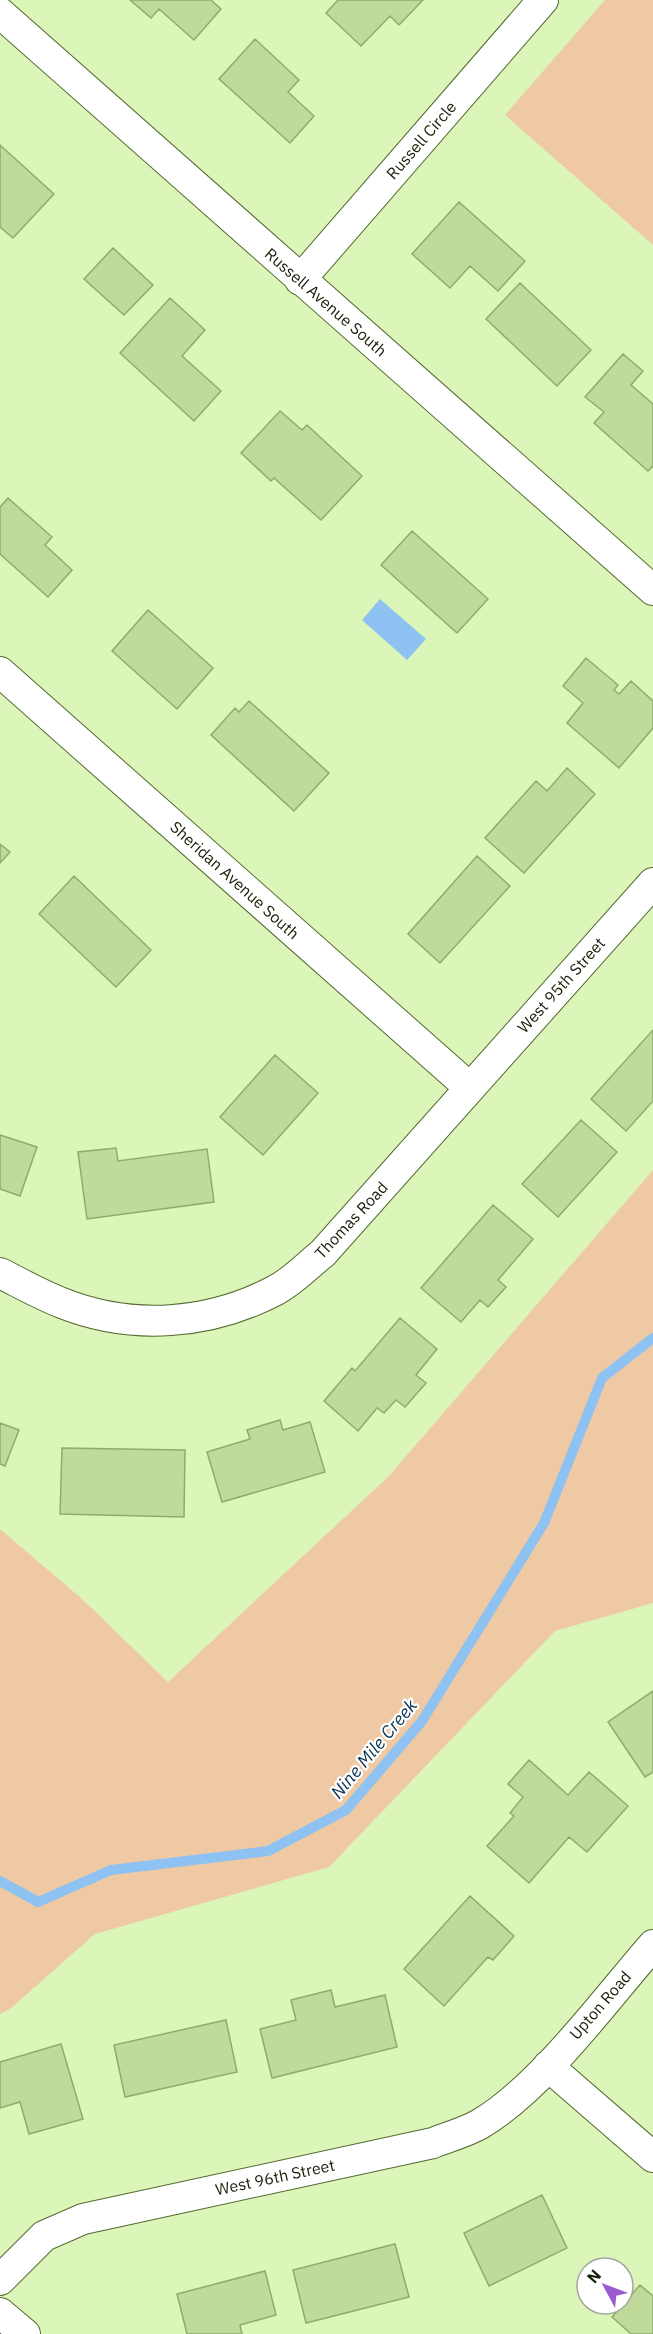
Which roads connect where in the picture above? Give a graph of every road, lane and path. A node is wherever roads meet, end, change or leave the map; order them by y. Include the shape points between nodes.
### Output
1 (543, 0) edge
2 (0, 13) edge
3 (300, 280) junction
4 (653, 590) edge
5 (0, 672) edge
6 (653, 883) edge
7 (470, 1088) junction
8 (0, 1273) edge
9 (653, 1945) edge
10 (548, 2066) junction
11 (653, 2157) edge
12 (0, 2280) edge
13 (0, 2313) edge
14 (25, 2334) edge

1 - 3 street, Russell Circle
2 - 3 street, Russell Avenue South
3 - 4 street, Russell Avenue South
5 - 7 street, Sheridan Avenue South
6 - 7 street, West 95th Street
7 - 8 street, Thomas Road via 323,1253 278,1289 227,1312 175,1322 116,1318 63,1304
9 - 10 street, Upton Road
10 - 11 street
10 - 12 street, West 96th Street via 479,2125 442,2139 83,2219 44,2236
13 - 14 street

